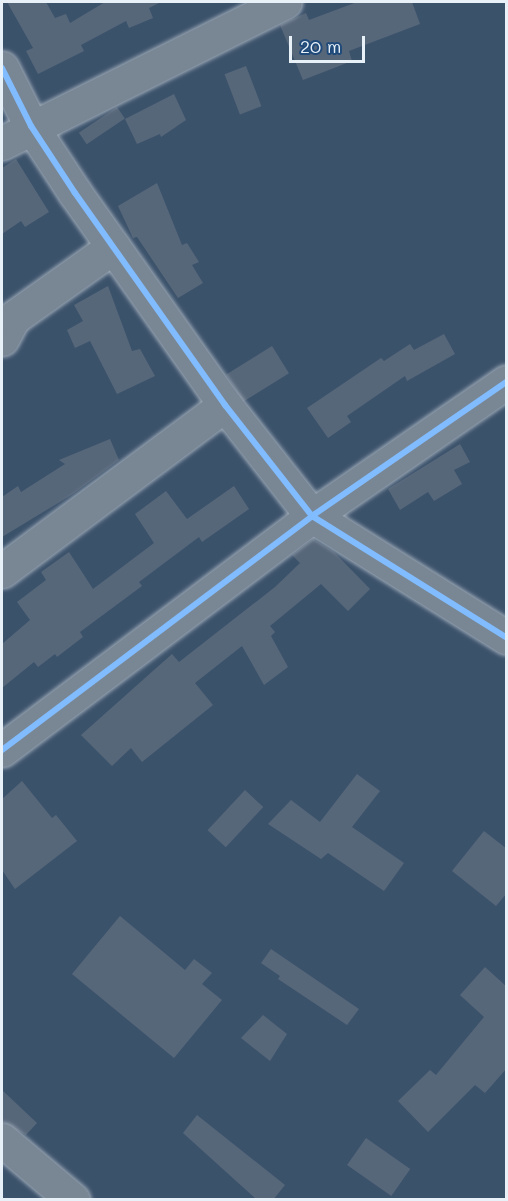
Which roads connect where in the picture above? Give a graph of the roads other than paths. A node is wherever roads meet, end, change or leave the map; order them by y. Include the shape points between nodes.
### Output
1 (285, 2) edge
2 (2, 68) edge
3 (31, 126) junction
4 (2, 143) edge
5 (113, 247) junction
6 (2, 339) edge
7 (507, 382) edge
8 (225, 405) junction
9 (312, 516) junction
10 (2, 571) edge
11 (507, 637) edge
12 (2, 750) edge
13 (2, 1140) edge
14 (73, 1200) edge

1 - 3 street
2 - 3 street
3 - 4 street
3 - 5 street
5 - 6 street via 13,318
5 - 8 street
7 - 9 street
8 - 9 street
8 - 10 street
9 - 11 street
9 - 12 street
13 - 14 street

